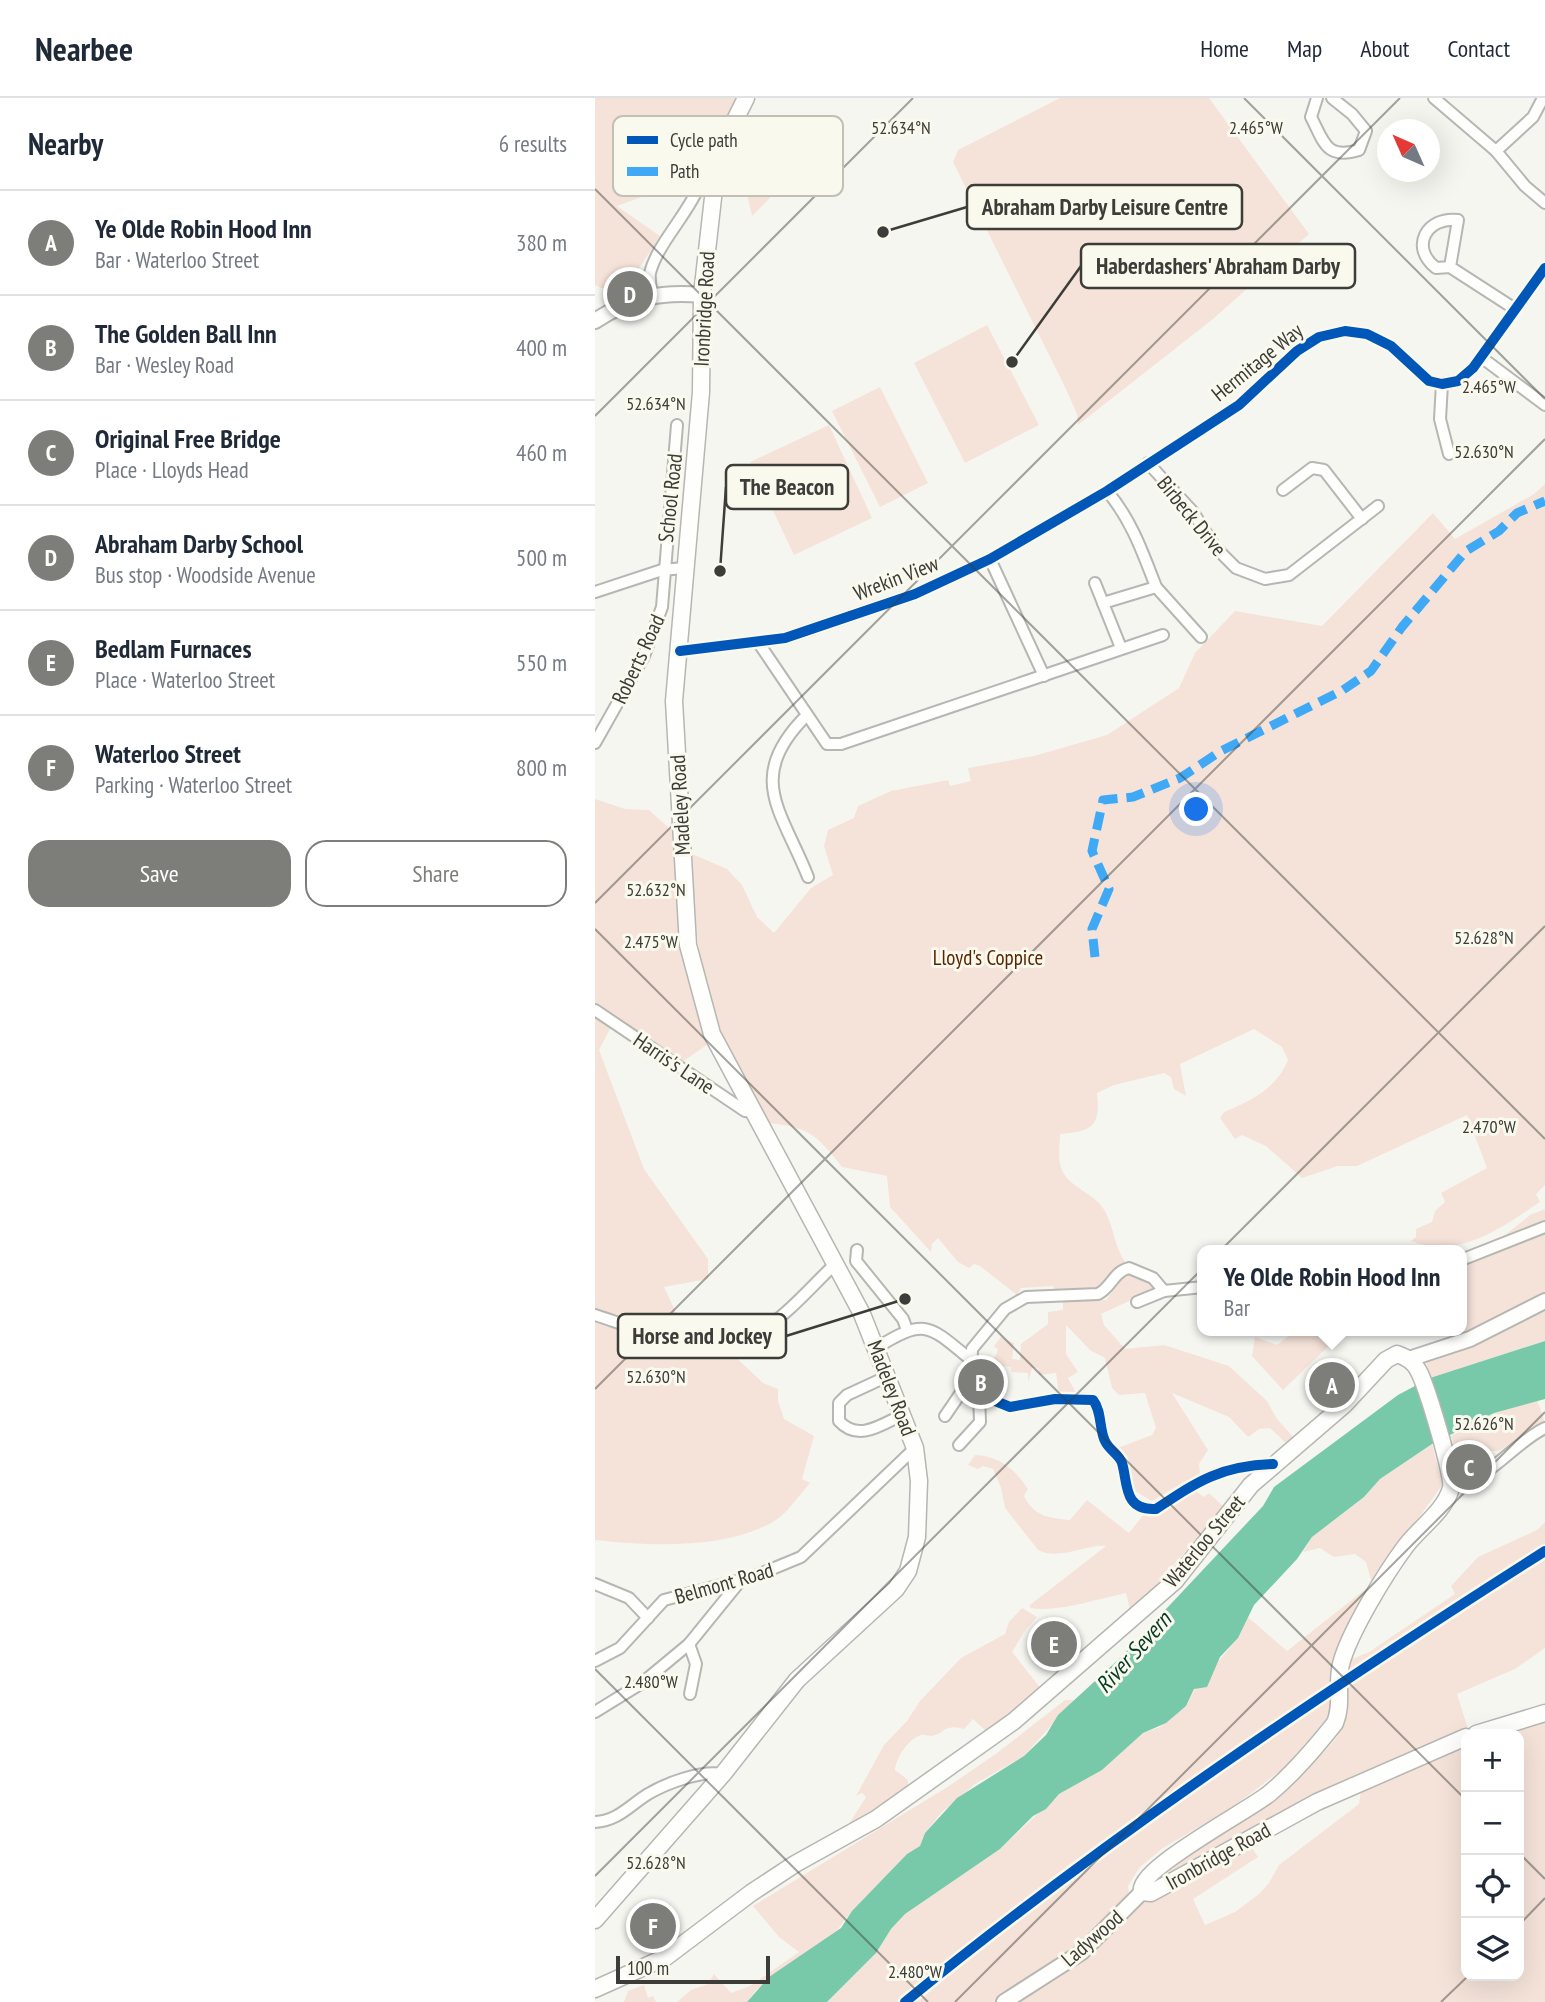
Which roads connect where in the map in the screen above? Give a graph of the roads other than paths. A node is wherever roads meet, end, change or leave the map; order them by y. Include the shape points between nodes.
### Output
1 (746, 98) edge
2 (1318, 98) edge
3 (1332, 98) edge
4 (1434, 98) edge
5 (1543, 98) edge
6 (737, 116) edge
7 (1496, 151) junction
8 (695, 196) edge
9 (713, 196) edge
10 (1545, 203) edge
11 (676, 226) junction
12 (687, 232) dead end
13 (1450, 267) junction
14 (1544, 274) edge
15 (652, 295) junction
16 (702, 295) junction
17 (1515, 309) junction
18 (595, 321) edge
19 (1481, 357) junction
20 (1441, 384) junction
21 (1545, 405) edge
22 (677, 425) dead end
23 (1449, 454) dead end
24 (1148, 463) junction
25 (1283, 490) dead end
26 (1107, 491) junction
27 (1378, 506) dead end
28 (1363, 519) junction
29 (990, 559) junction
30 (684, 568) junction
31 (663, 570) junction
32 (1095, 583) dead end
33 (1156, 587) junction
34 (595, 592) edge
35 (1103, 603) junction
36 (1163, 635) dead end
37 (1201, 637) dead end
38 (758, 642) junction
39 (1121, 648) junction
40 (680, 651) junction
41 (1044, 676) junction
42 (807, 715) junction
43 (595, 743) edge
44 (808, 877) dead end
45 (595, 1010) edge
46 (754, 1112) junction
47 (1545, 1227) edge
48 (856, 1250) dead end
49 (1467, 1258) edge
50 (835, 1264) junction
51 (1197, 1288) edge
52 (1164, 1291) junction
53 (1545, 1301) edge
54 (1137, 1302) dead end
55 (595, 1315) edge
56 (907, 1330) junction
57 (876, 1348) junction
58 (971, 1360) junction
59 (1414, 1366) junction
60 (888, 1376) junction
61 (966, 1389) junction
62 (979, 1395) junction
63 (902, 1415) junction
64 (946, 1416) dead end
65 (1545, 1428) edge
66 (959, 1445) dead end
67 (915, 1448) junction
68 (1273, 1465) junction
69 (1452, 1485) junction
70 (741, 1580) junction
71 (595, 1584) edge
72 (648, 1618) junction
73 (689, 1644) junction
74 (595, 1661) edge
75 (690, 1695) dead end
76 (595, 1712) edge
77 (1545, 1713) edge
78 (1492, 1729) edge
79 (1461, 1739) edge
80 (723, 1774) junction
81 (595, 1822) edge
82 (1142, 1892) junction
83 (595, 1920) edge
84 (595, 1989) edge
85 (1004, 2002) edge

1 - 6 main road, Ironbridge Road
2 - 3 street via 1311,117 1327,149 1342,155 1359,150 1366,131
4 - 7 street
5 - 7 street via 1533,117
7 - 10 street
8 - 11 street
9 - 16 main road, Ironbridge Road
11 - 12 street
11 - 15 street via 650,273
13 - 13 street via 1436,268 1425,260 1421,249 1427,233 1448,219 1458,220
13 - 17 street
14 - 17 street
15 - 16 street
15 - 18 street
16 - 30 main road, Ironbridge Road via 701,392
17 - 19 street
19 - 20 street via 1464,378
19 - 21 street
20 - 23 street via 1440,419
20 - 24 street, Hermitage Way via 1425,378 1374,336 1354,331 1332,333 1307,343 1239,405
22 - 31 street, School Road
24 - 26 street, Hermitage Way
24 - 28 street, Birbeck Drive via 1236,568 1265,579 1289,575
25 - 28 street via 1312,468 1324,470
26 - 29 street, Wrekin View
26 - 33 street via 1135,533
27 - 28 street, Birbeck Drive
29 - 38 street, Wrekin View via 915,594 785,638
29 - 41 street
30 - 31 street, School Road
30 - 40 main road, Ironbridge Road
31 - 34 street, School Road
31 - 43 street, Roberts Road via 662,607 654,632
32 - 35 street
33 - 35 street
33 - 37 street
35 - 39 street
36 - 39 street
38 - 40 street, Wrekin View
38 - 42 street
39 - 41 street
40 - 46 main road, Madeley Road via 674,701 688,945 712,1034
41 - 42 street via 841,744 827,744
42 - 44 street via 787,738 775,762 771,787
45 - 46 street, Harris's Lane via 745,1111
46 - 50 main road, Madeley Road
47 - 49 street
48 - 56 street via 856,1261
50 - 55 street via 765,1328 726,1342 654,1334
50 - 57 main road, Madeley Road
51 - 52 street
52 - 54 street
52 - 58 street via 1153,1279 1129,1268 1119,1270 1108,1288 1098,1294 1017,1299 972,1349
53 - 59 street
56 - 57 street
56 - 58 street via 928,1329
57 - 60 main road, Madeley Road
58 - 61 street
59 - 68 main road, Waterloo Street via 1397,1354 1386,1360 1344,1405
59 - 69 main road
60 - 63 main road, Madeley Road
60 - 63 street via 847,1395 839,1403 839,1421 852,1432 862,1433
61 - 62 street
61 - 64 street
62 - 66 street via 980,1422
62 - 68 street via 1010,1407 1055,1399 1093,1400 1104,1439 1123,1466 1124,1488 1147,1510 1156,1509 1199,1479 1249,1465
63 - 67 main road, Madeley Road
65 - 69 street via 1525,1438 1479,1477
67 - 70 street, Belmont Road via 812,1549 790,1564
67 - 80 main road, Madeley Road via 917,1537 908,1572 884,1603 797,1680
68 - 84 main road, Waterloo Street via 1251,1485 1175,1581 1014,1721 876,1819 751,1893 666,1957
69 - 82 main road, Ironbridge Road via 1442,1505 1388,1573 1341,1665 1339,1714 1291,1775 1249,1808 1165,1861 1144,1881
70 - 72 street, Belmont Road via 669,1598
70 - 73 street
71 - 72 street via 629,1598
72 - 74 street, Belmont Road via 620,1648
73 - 75 street via 697,1664
73 - 76 street via 642,1683
77 - 78 main road
79 - 82 main road, Ironbridge Road via 1317,1802 1151,1893
80 - 81 street via 700,1774 649,1794 605,1822
80 - 83 main road, Madeley Road
82 - 85 street, Ladywood via 1082,1952

